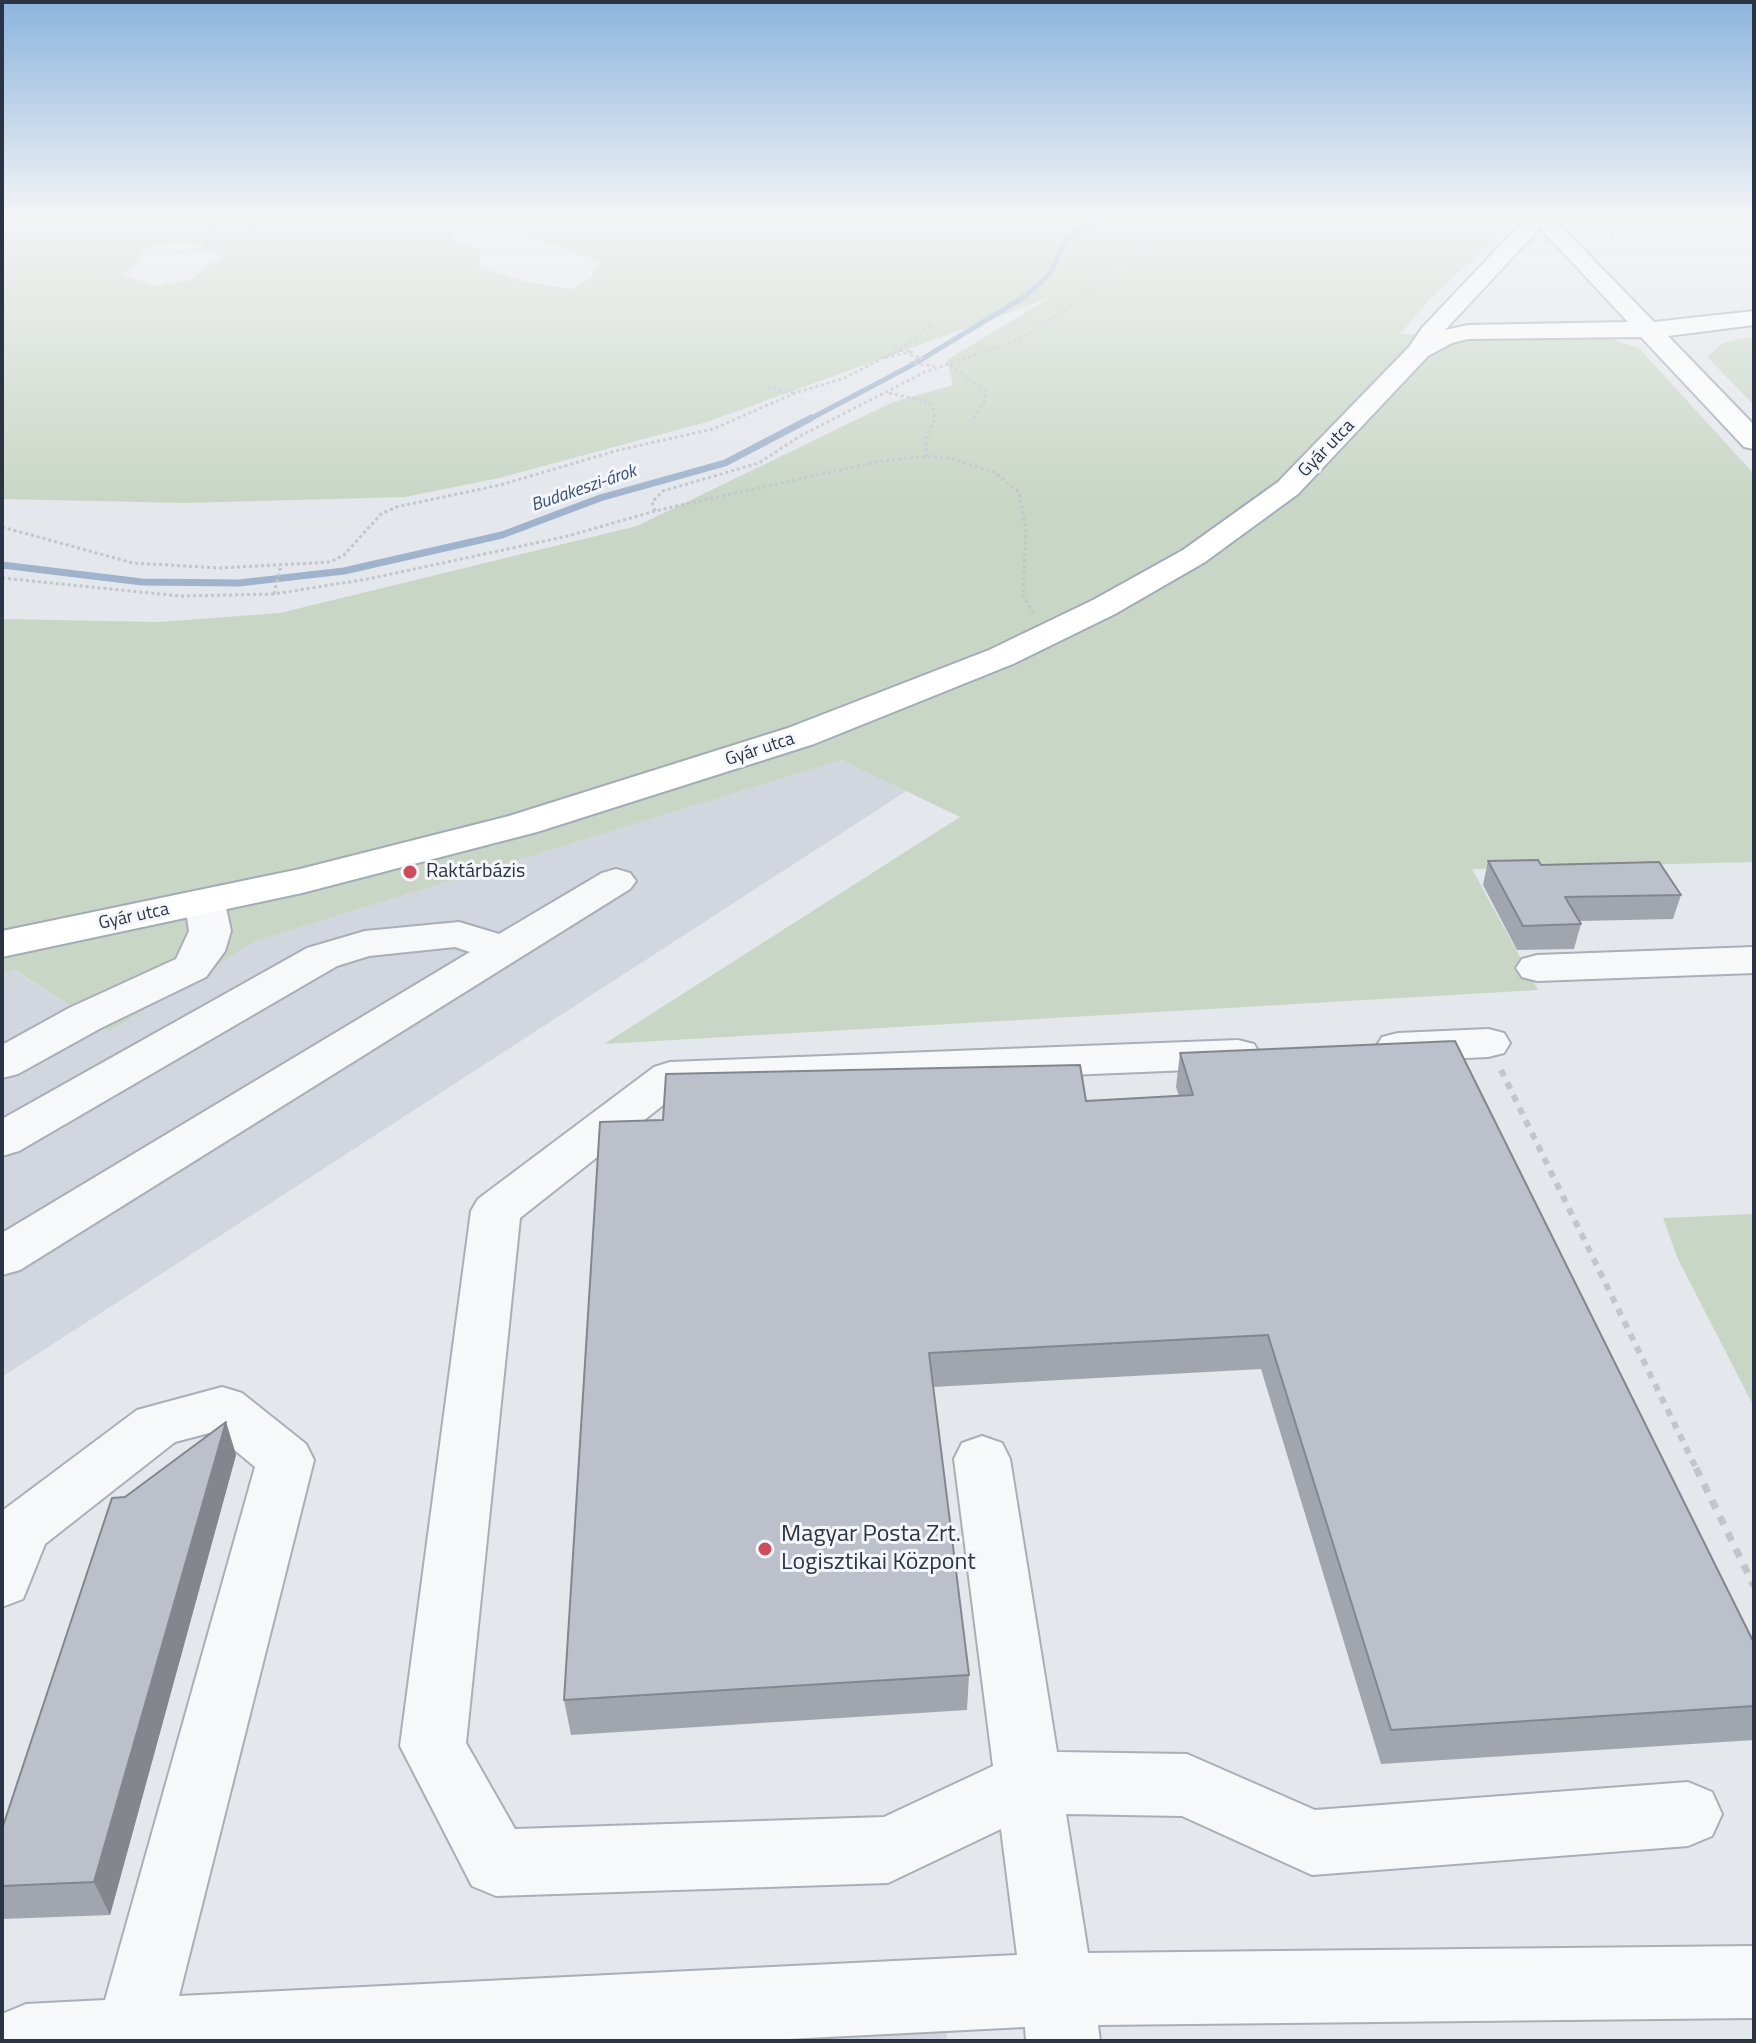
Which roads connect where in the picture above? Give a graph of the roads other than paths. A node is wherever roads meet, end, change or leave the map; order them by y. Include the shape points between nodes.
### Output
1 (1453, 310) edge
2 (1630, 310) edge
3 (1664, 310) edge
4 (1750, 317) edge
5 (1643, 325) junction
6 (1584, 331) junction
7 (1425, 342) junction
8 (1669, 351) junction
9 (1692, 374) junction
10 (1754, 441) edge
11 (616, 881) dead end
12 (205, 903) junction
13 (2, 944) edge
14 (503, 950) junction
15 (1754, 960) edge
16 (1537, 968) dead end
17 (1488, 1043) road end
18 (1347, 1049) edge
19 (1284, 1052) edge
20 (2, 1064) edge
21 (11, 1126) edge
22 (2, 1257) edge
23 (982, 1459) dead end
24 (2, 1581) edge
25 (1028, 1782) junction
26 (1688, 1814) dead end
27 (1754, 1982) edge
28 (1060, 2015) edge
29 (132, 2036) junction
30 (26, 2041) edge

1 - 7 main road
2 - 5 main road
3 - 4 main road
4 - 5 main road via 1716,326
4 - 9 main road via 1691,345 1686,354
5 - 6 main road, Gyár utca
5 - 7 main road via 1472,323
5 - 8 main road
6 - 7 main road, Gyár utca via 1468,332
6 - 8 main road
7 - 12 main road, Gyár utca via 1320,458 1248,519 1147,583 1056,631 873,711 693,772 417,853
8 - 9 main road
9 - 10 main road
11 - 14 lane
12 - 13 main road, Gyár utca
12 - 20 lane via 210,931 191,968
14 - 21 lane via 459,934 365,944 322,957
14 - 22 lane
15 - 16 lane
17 - 18 lane
19 - 25 lane via 670,1077 496,1211 433,1746 496,1863 888,1850
23 - 25 lane
24 - 29 lane via 21,1530 157,1425 222,1408 286,1460
25 - 26 lane via 1187,1785 1312,1843
25 - 28 lane
27 - 28 lane
28 - 29 lane
29 - 30 lane

